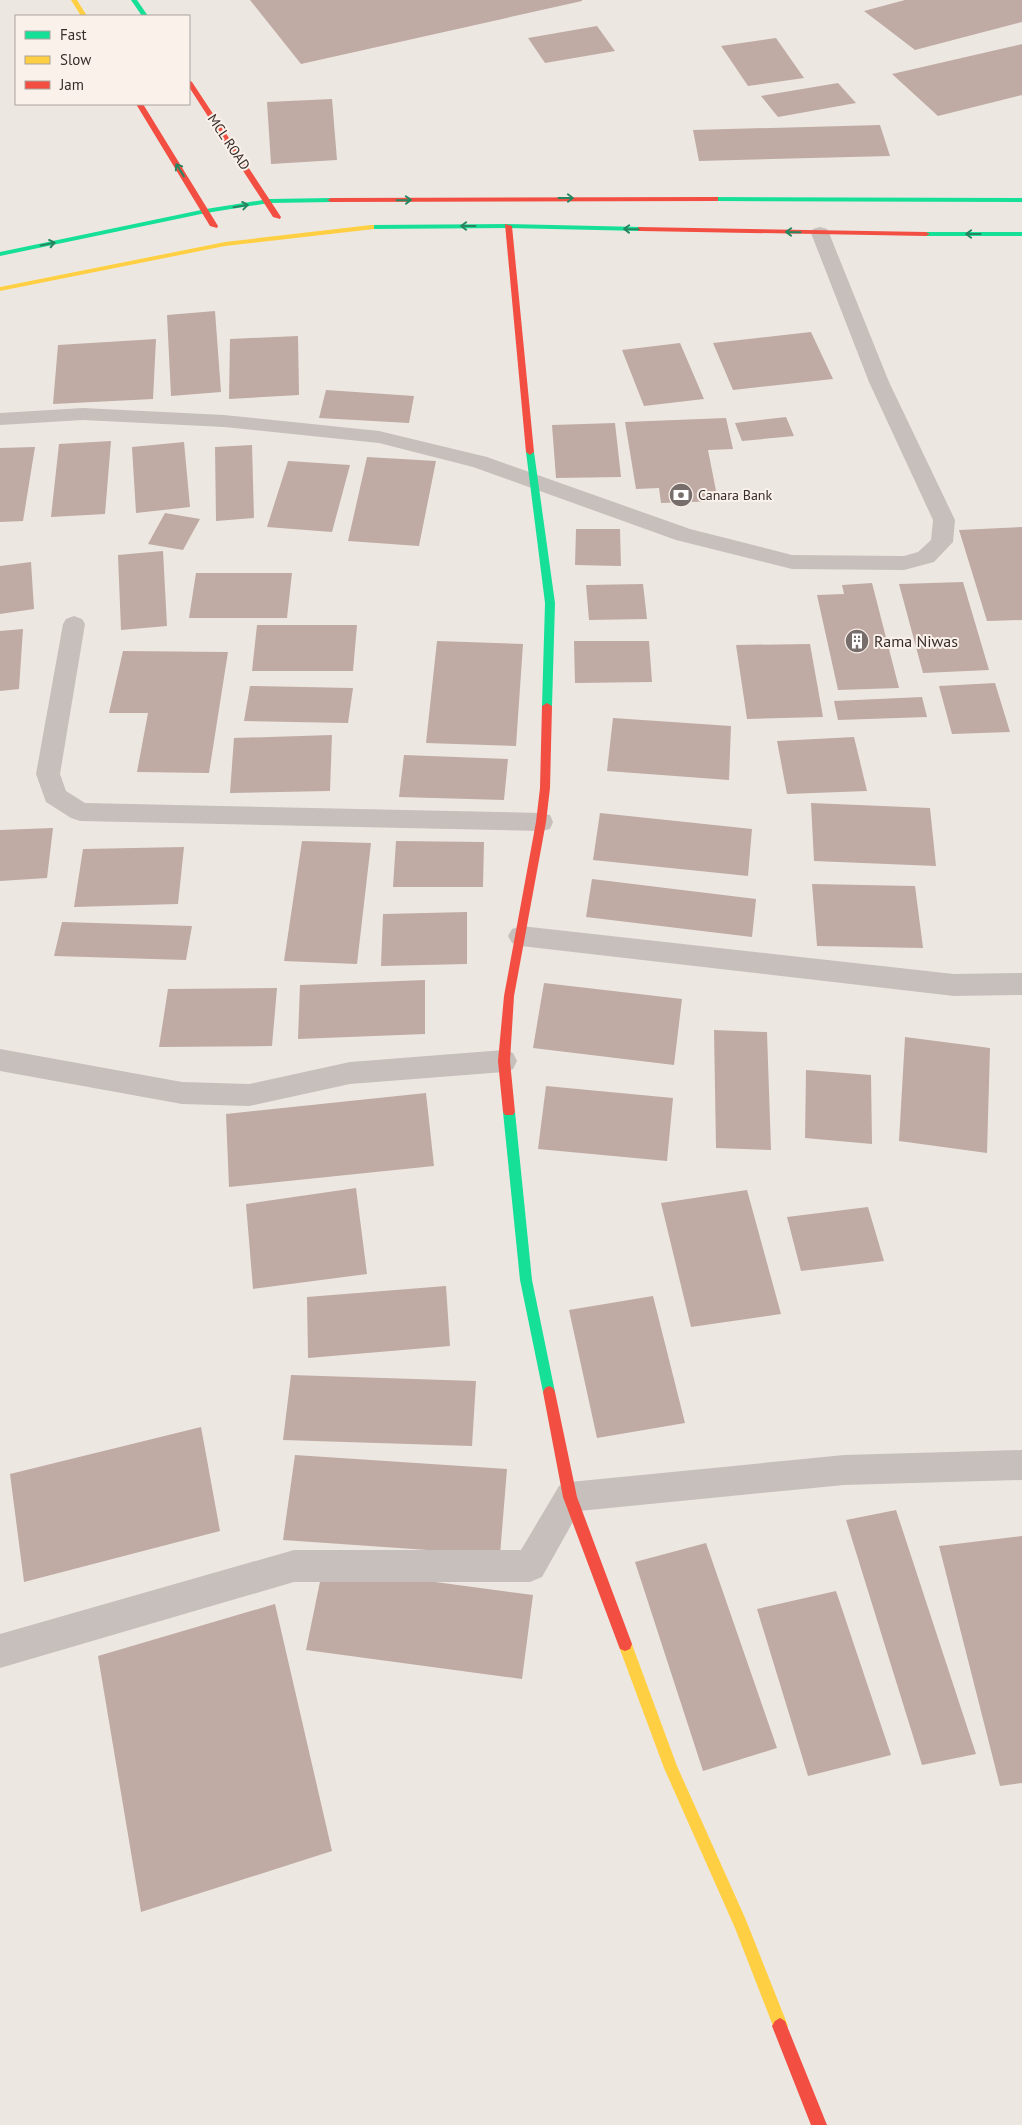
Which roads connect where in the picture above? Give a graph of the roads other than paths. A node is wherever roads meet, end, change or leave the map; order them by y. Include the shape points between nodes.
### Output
1 (74, 0) edge
2 (134, 0) edge
3 (83, 15) edge
4 (144, 15) edge
5 (190, 83) edge
6 (140, 105) edge
7 (1022, 200) edge
8 (269, 201) junction
9 (206, 211) junction
10 (508, 226) junction
11 (820, 233) junction
12 (1022, 234) edge
13 (286, 235) junction
14 (225, 244) junction
15 (0, 254) edge
16 (0, 289) edge
17 (0, 419) edge
18 (532, 482) junction
19 (74, 624) dead end
20 (541, 822) junction
21 (521, 936) junction
22 (1022, 984) edge
23 (0, 1060) edge
24 (504, 1061) junction
25 (1022, 1465) edge
26 (570, 1497) junction
27 (0, 1651) edge
28 (819, 2125) edge

1 - 3 street
2 - 4 street
5 - 8 street, MCL ROAD
9 -> 6 street
8 -> 7 street via 511,198
9 -> 8 street
8 - 13 street, MCL ROAD
9 - 14 street
15 -> 9 street
11 -> 10 street
10 -> 13 street via 360,227
10 - 18 street
12 -> 11 street
11 - 18 street via 879,382 944,520 942,542 926,557 904,562 792,562 684,535
13 - 14 street
14 - 16 street
17 - 18 street via 83,414 214,420 379,437 480,462
18 - 20 street via 550,603 545,788
19 - 20 street via 48,774 55,796 80,812
20 - 21 street
21 - 22 street via 954,985
21 - 24 street via 509,996
23 - 24 lane via 182,1093 249,1095 350,1073
24 - 26 street via 526,1280
25 - 26 street via 844,1470
26 - 27 street via 530,1566 294,1566
26 - 28 street via 671,1768 741,1925

